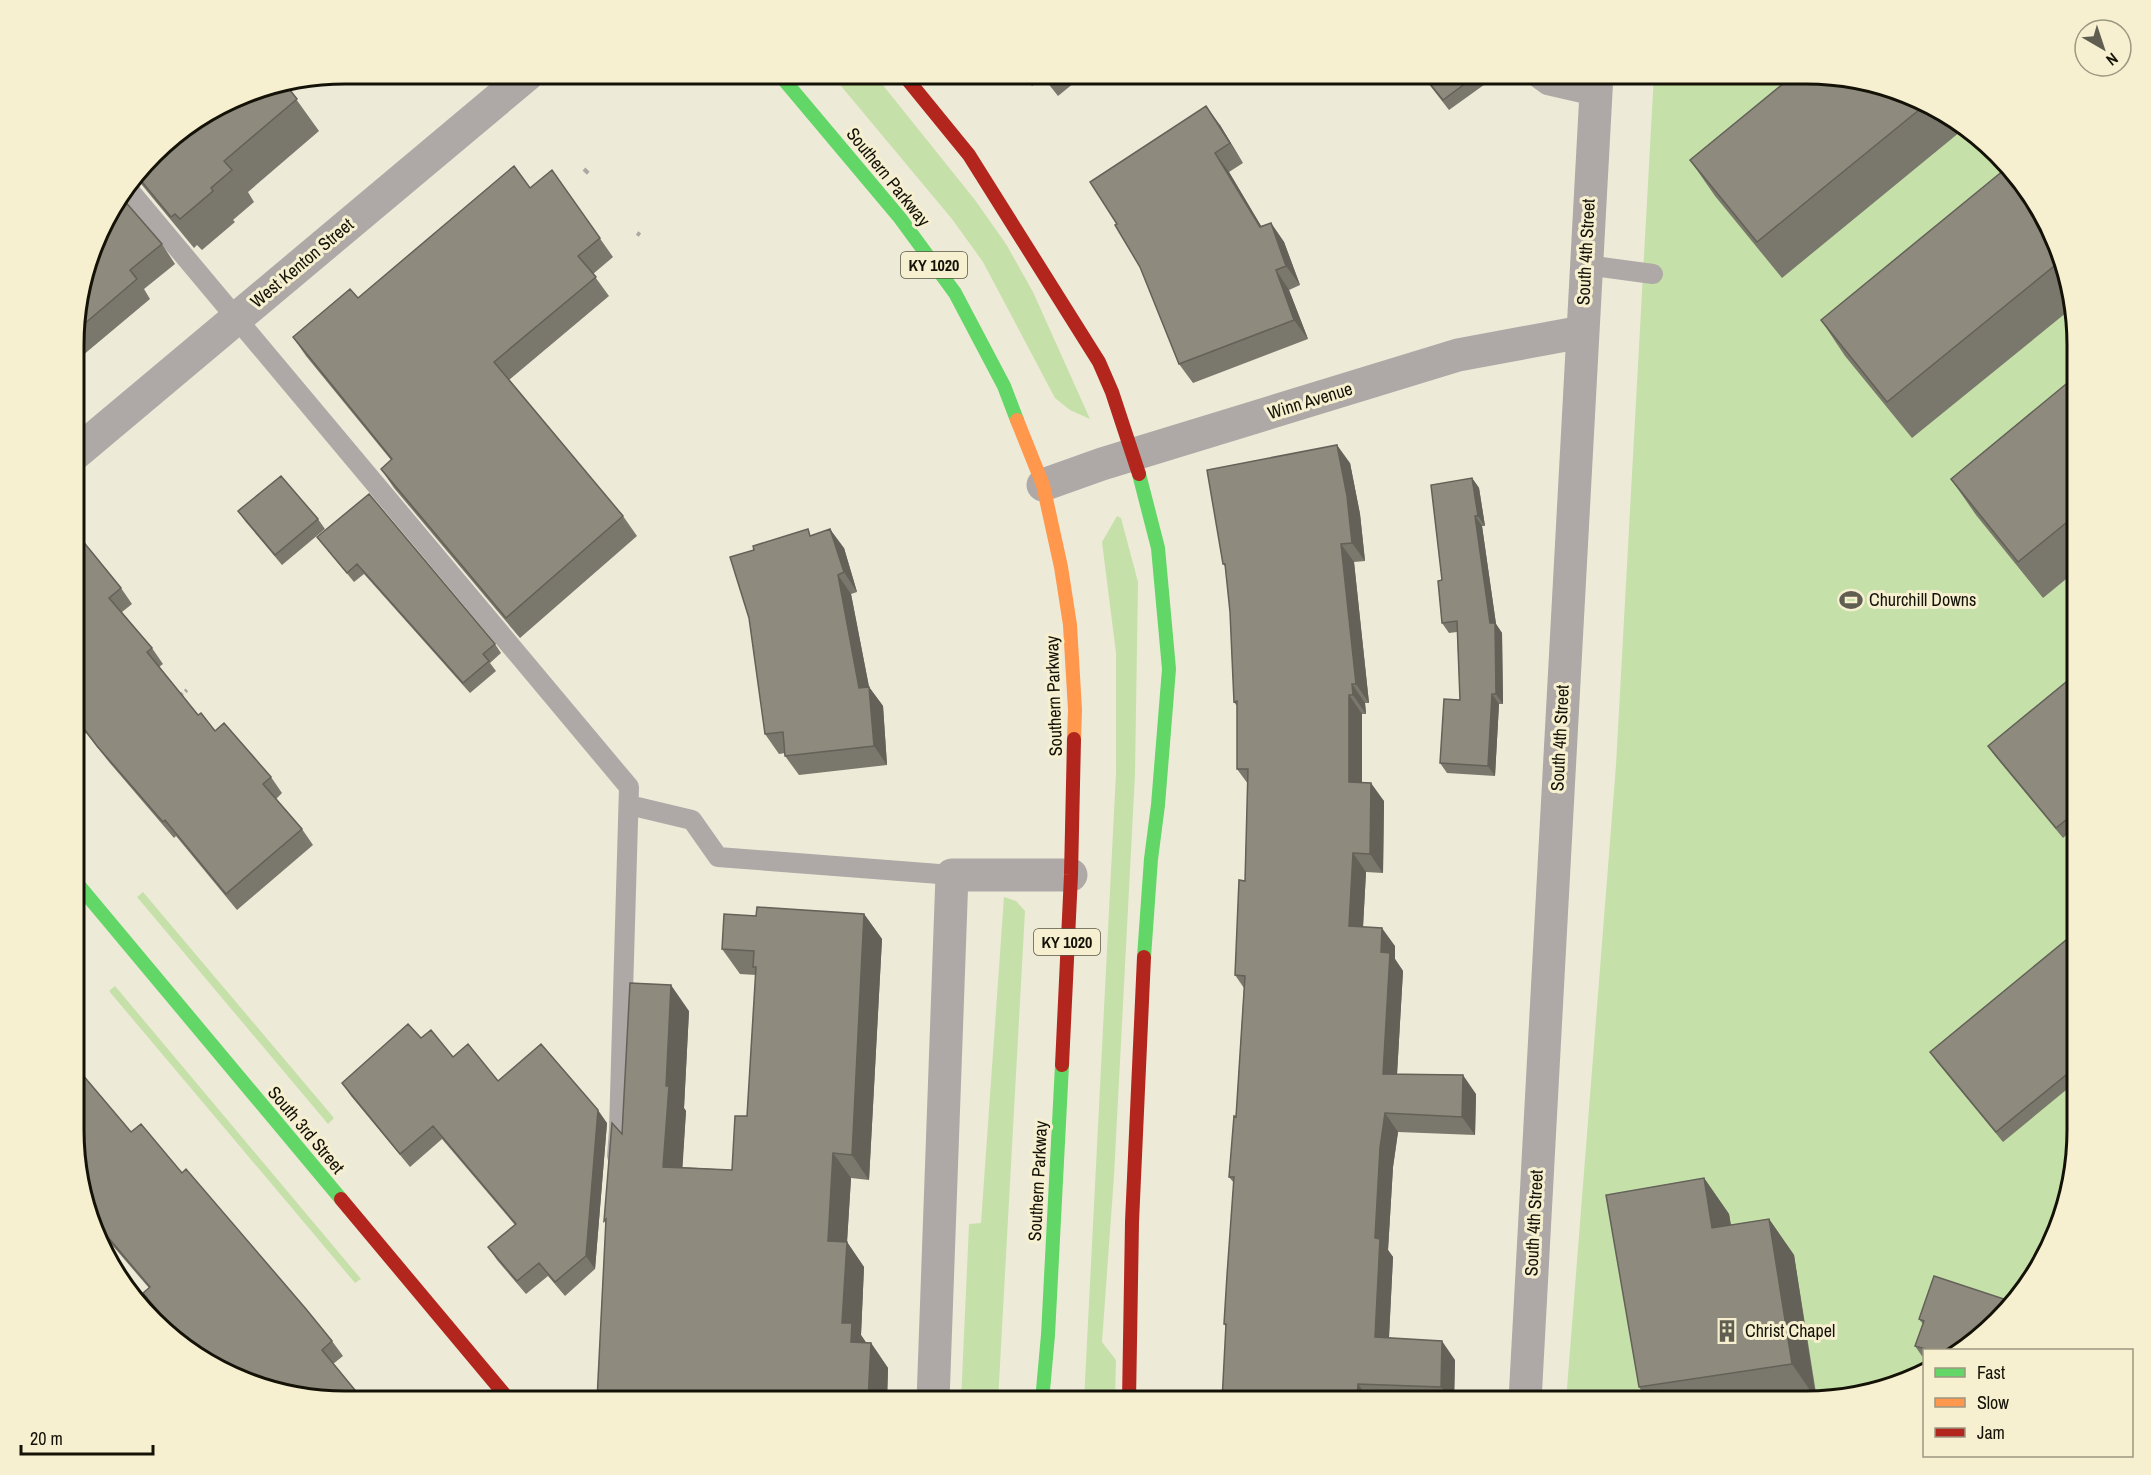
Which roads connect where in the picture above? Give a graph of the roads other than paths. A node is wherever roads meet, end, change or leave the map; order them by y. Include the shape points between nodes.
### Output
1 (516, 84) edge
2 (787, 84) edge
3 (911, 84) edge
4 (1546, 84) edge
5 (1596, 85) edge
6 (132, 194) edge
7 (1586, 266) junction
8 (1653, 274) dead end
9 (237, 318) junction
10 (1582, 332) junction
11 (84, 446) edge
12 (1135, 456) junction
13 (1042, 485) junction
14 (629, 805) junction
15 (1071, 874) junction
16 (952, 875) junction
17 (84, 892) edge
18 (615, 1178) edge
19 (494, 1391) edge
20 (933, 1391) edge
21 (1043, 1391) edge
22 (1129, 1391) edge
23 (1526, 1391) edge

1 - 9 street, West Kenton Street
2 - 13 main road, Southern Parkway / KY 1020 via 900,218 955,293 1004,386
3 - 12 main road via 969,155 1099,362
4 - 5 lane
5 - 7 street, South 4th Street
6 - 9 lane
7 - 8 lane
7 - 10 street, South 4th Street
9 - 11 street, West Kenton Street
9 - 14 lane via 621,776 629,787
10 - 12 street, Winn Avenue via 1458,355
10 - 23 street, South 4th Street
12 - 13 street, Winn Avenue
12 - 22 main road via 1158,548 1169,669 1140,1023
13 - 15 main road, Southern Parkway / KY 1020 via 1070,625 1075,710
14 - 16 lane via 692,820 718,856
14 - 18 lane via 620,1130
15 - 16 street
15 - 21 main road, Southern Parkway / KY 1020
16 - 20 street
17 - 19 main road, South 3rd Street

